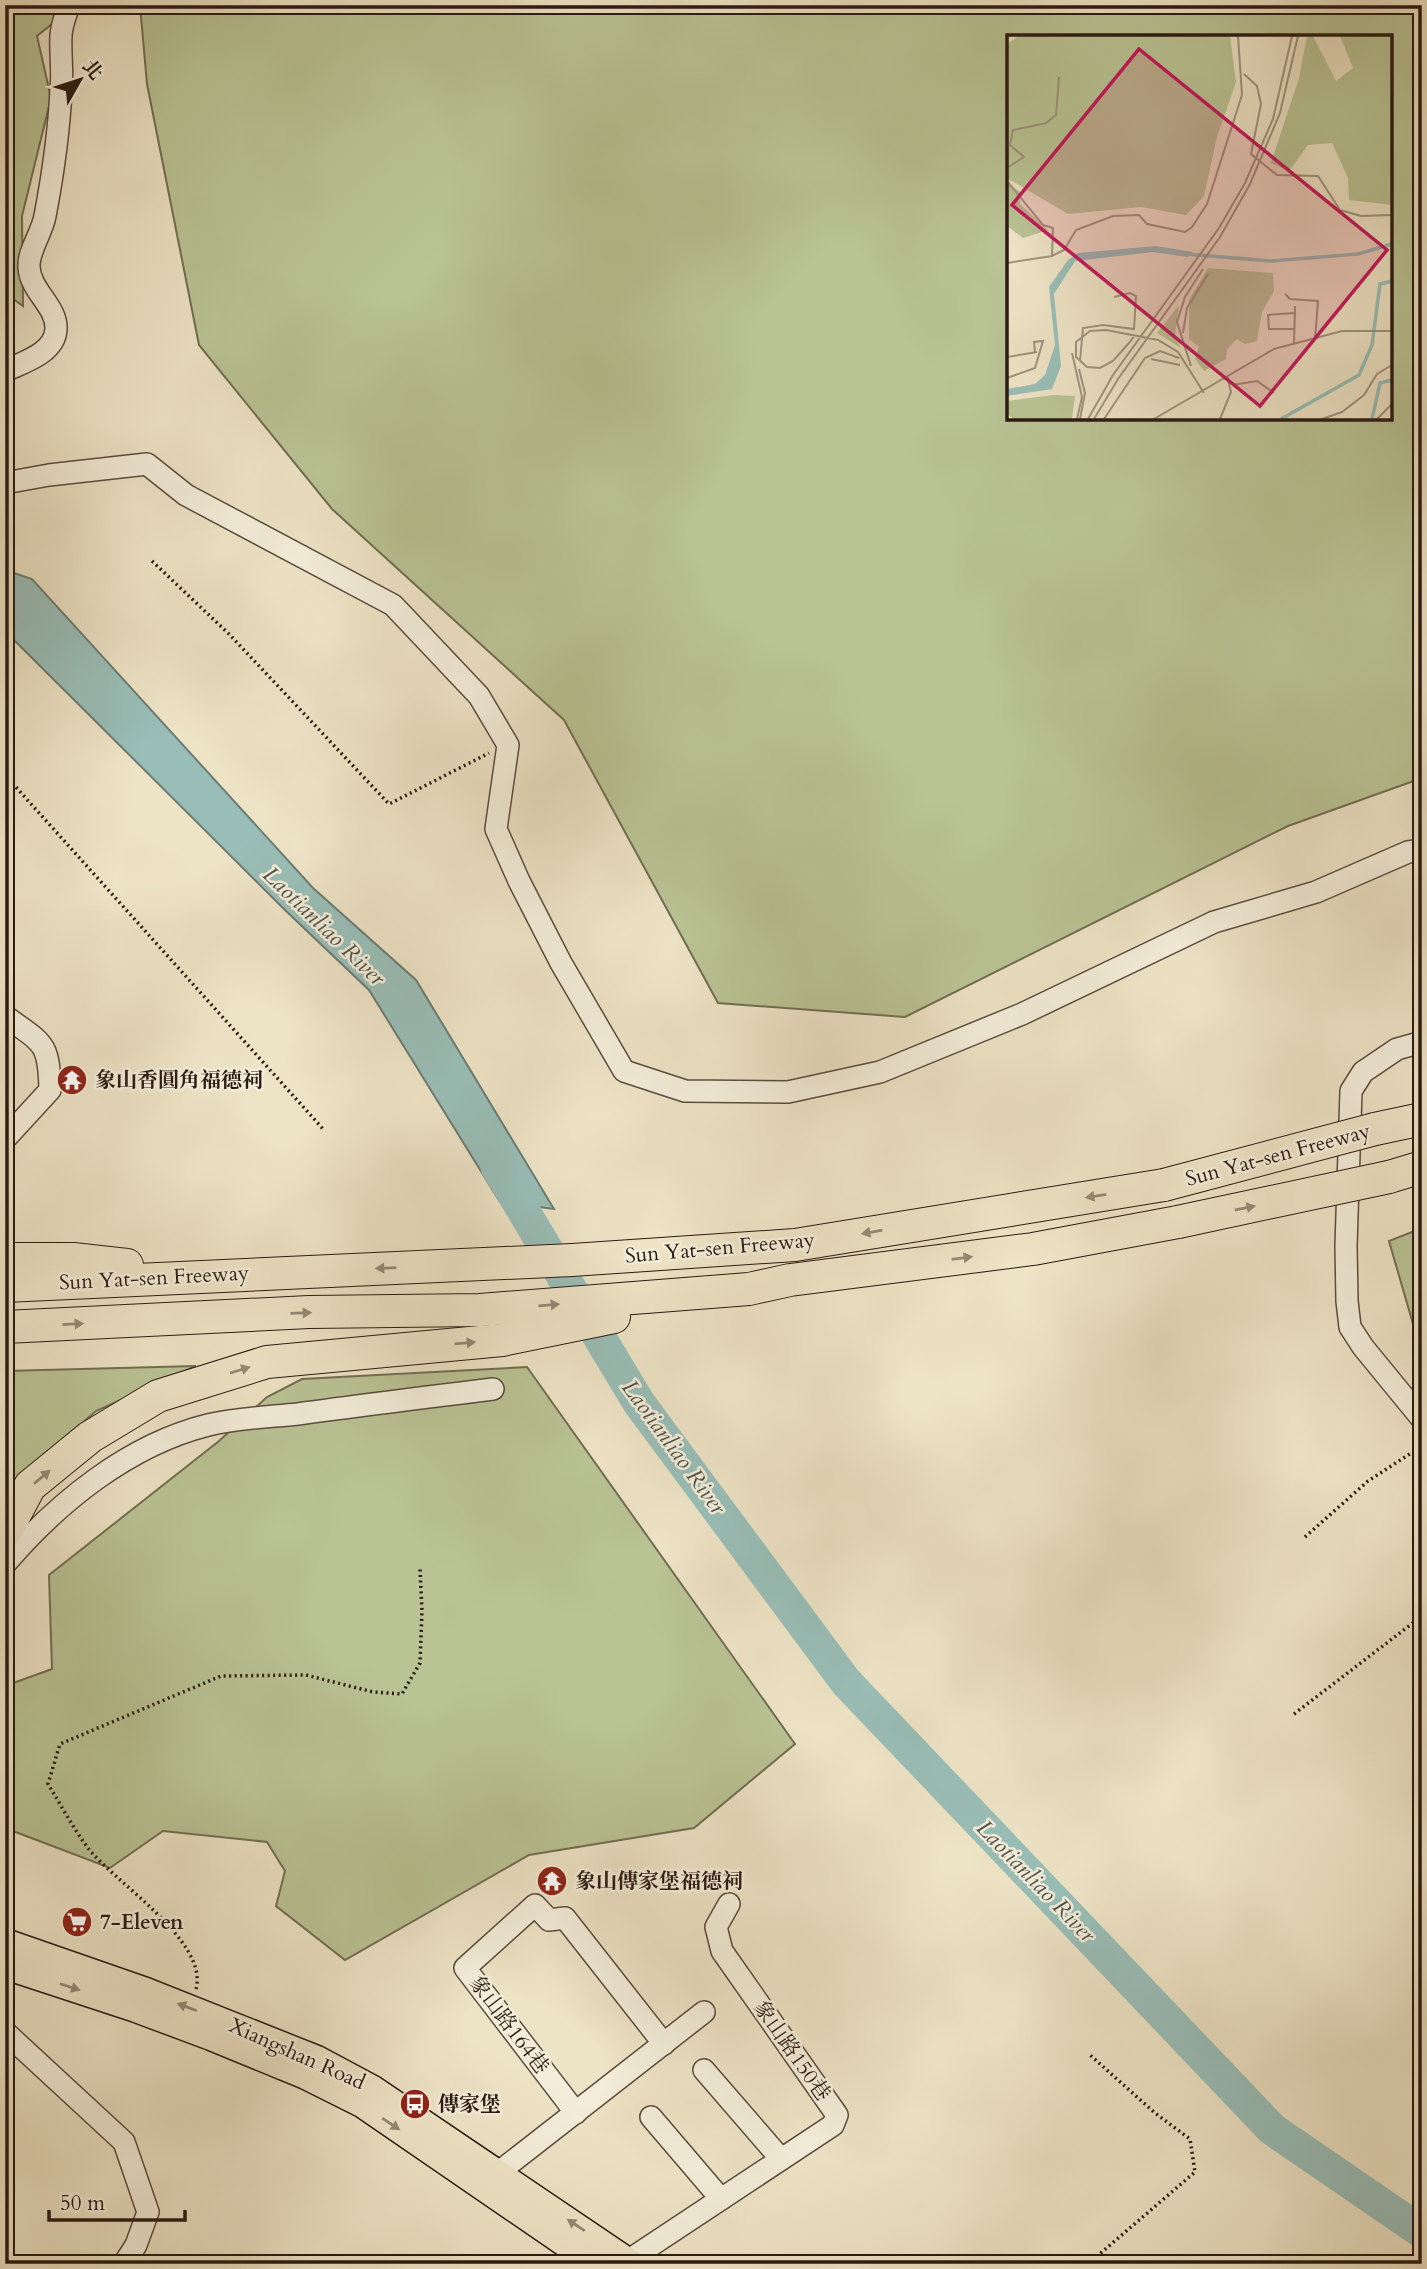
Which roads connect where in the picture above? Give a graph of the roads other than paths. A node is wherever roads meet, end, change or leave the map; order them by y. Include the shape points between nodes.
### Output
1 (69, 5) edge
2 (5, 371) edge
3 (5, 483) edge
4 (1422, 850) edge
5 (5, 1016) edge
6 (1422, 1042) edge
7 (1422, 1119) edge
8 (5, 1139) edge
9 (1422, 1167) edge
10 (5, 1259) edge
11 (205, 1275) junction
12 (5, 1286) edge
13 (749, 1289) junction
14 (5, 1327) edge
15 (493, 1389) dead end
16 (1422, 1419) edge
17 (5, 1533) edge
18 (5, 1564) edge
19 (729, 1904) dead end
20 (10, 1961) edge
21 (704, 2012) dead end
22 (5, 2032) edge
23 (664, 2044) junction
24 (704, 2070) dead end
25 (576, 2113) junction
26 (651, 2117) dead end
27 (781, 2159) junction
28 (492, 2180) junction
29 (721, 2199) junction
30 (628, 2263) edge
31 (124, 2264) edge
32 (595, 2264) edge

1 - 2 street via 61,33 58,148 44,221 28,263 30,277 53,314 56,330 50,346
3 - 4 street via 147,464 186,495 393,605 478,696 508,745 496,829 561,963 624,1071 685,1091 788,1092 880,1072 1022,1014 1214,922 1316,892
5 - 8 street via 41,1042 50,1060 50,1090
6 - 16 street via 1398,1049 1363,1072 1351,1091 1346,1246 1350,1327
7 -> 11 highway, Sun Yat-sen Freeway, bridge via 1164,1185 795,1245
13 -> 9 highway, Sun Yat-sen Freeway, bridge via 1033,1249
10 - 11 highway via 74,1259
11 - 12 highway, Sun Yat-sen Freeway
14 -> 13 highway, Sun Yat-sen Freeway via 309,1312 481,1311
17 -> 13 highway via 30,1486 90,1437 158,1396 267,1362 502,1340
15 - 18 street via 208,1425 185,1433 117,1466 75,1494
19 - 27 street, 象山路150巷 via 716,1927 722,1951 837,2115 833,2125
20 -> 28 main road, Xiangshan Road via 306,2076
28 -> 20 main road, Xiangshan Road via 373,2089 317,2059 190,2008
21 - 23 street
22 - 31 street via 124,2141 148,2212
23 - 25 street
23 - 25 street, 象山路164巷 via 565,1918 549,1920 535,1905 465,1968
24 - 27 street
25 - 28 street
26 - 29 street
27 - 29 street, 象山路150巷
30 -> 28 main road, Xiangshan Road
28 - 32 main road, Xiangshan Road
29 - 30 street, 象山路150巷

